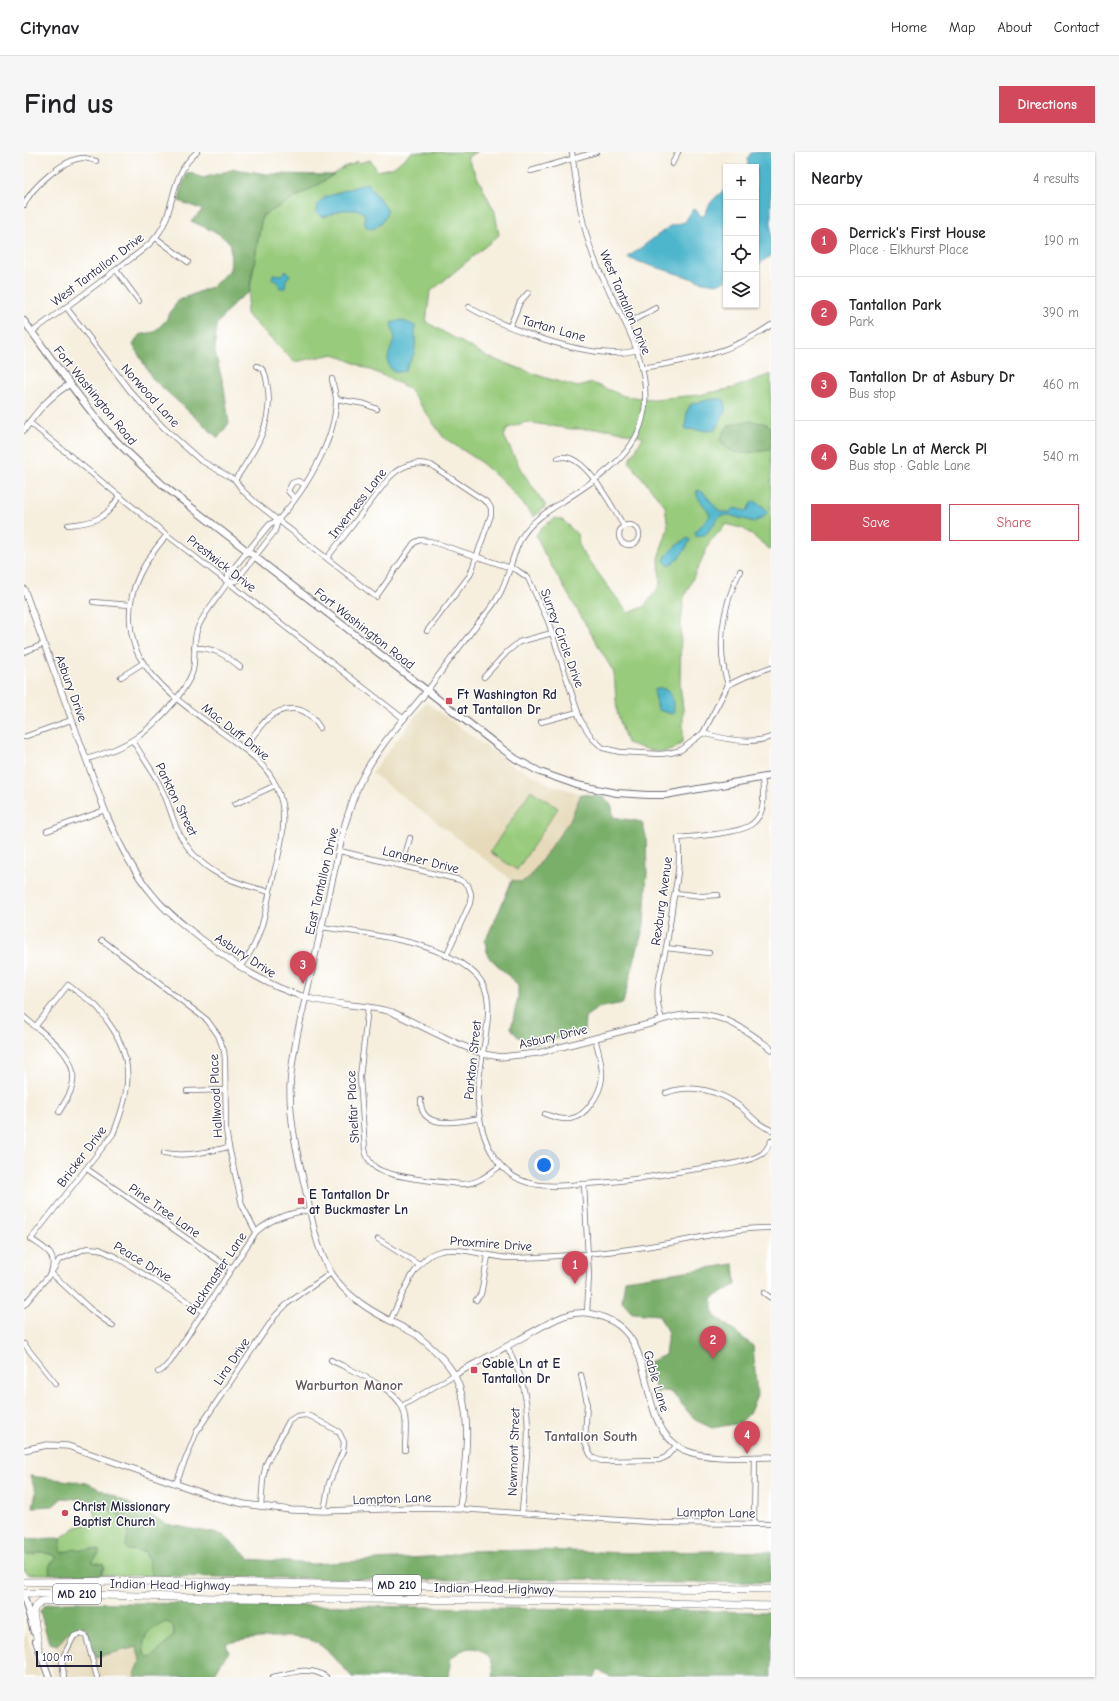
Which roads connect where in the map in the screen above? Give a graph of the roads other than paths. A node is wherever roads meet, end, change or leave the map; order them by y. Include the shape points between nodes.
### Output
1 (197, 152) edge
2 (572, 152) edge
3 (596, 152) edge
4 (678, 152) edge
5 (572, 159) junction
6 (96, 162) dead end
7 (672, 164) dead end
8 (531, 171) dead end
9 (24, 205) edge
10 (156, 238) junction
11 (188, 262) dead end
12 (116, 270) junction
13 (528, 293) dead end
14 (139, 301) dead end
15 (66, 307) junction
16 (469, 307) dead end
17 (656, 308) dead end
18 (24, 321) edge
19 (626, 324) junction
20 (771, 325) edge
21 (510, 326) junction
22 (32, 332) junction
23 (637, 350) junction
24 (257, 366) dead end
25 (641, 368) junction
26 (332, 379) dead end
27 (70, 384) junction
28 (336, 399) junction
29 (377, 408) dead end
30 (29, 422) junction
31 (24, 430) edge
32 (558, 458) dead end
33 (234, 480) junction
34 (595, 480) junction
35 (305, 485) junction
36 (119, 496) junction
37 (294, 499) junction
38 (278, 520) junction
39 (68, 525) dead end
40 (624, 526) junction
41 (167, 535) junction
42 (248, 551) junction
43 (255, 557) junction
44 (477, 557) junction
45 (327, 558) junction
46 (511, 568) junction
47 (740, 572) dead end
48 (228, 582) junction
49 (24, 589) edge
50 (93, 602) dead end
51 (130, 605) junction
52 (427, 631) dead end
53 (552, 633) junction
54 (44, 644) junction
55 (194, 648) junction
56 (24, 652) edge
57 (143, 663) junction
58 (240, 667) dead end
59 (771, 667) edge
60 (121, 677) dead end
61 (484, 677) dead end
62 (728, 685) junction
63 (426, 691) junction
64 (177, 698) junction
65 (578, 712) junction
66 (404, 719) junction
67 (71, 720) junction
68 (541, 722) dead end
69 (320, 728) dead end
70 (703, 733) junction
71 (24, 737) edge
72 (771, 737) edge
73 (133, 741) junction
74 (244, 749) junction
75 (87, 759) junction
76 (771, 776) edge
77 (762, 777) junction
78 (276, 786) junction
79 (235, 804) dead end
80 (105, 810) junction
81 (47, 832) dead end
82 (410, 838) dead end
83 (340, 851) junction
84 (402, 866) junction
85 (270, 892) junction
86 (675, 893) junction
87 (718, 895) dead end
88 (322, 926) junction
89 (102, 940) dead end
90 (666, 948) junction
91 (709, 953) dead end
92 (446, 956) junction
93 (240, 967) junction
94 (306, 997) junction
95 (368, 1007) junction
96 (24, 1017) edge
97 (662, 1020) junction
98 (35, 1027) junction
99 (595, 1038) junction
100 (771, 1049) edge
101 (483, 1054) junction
102 (225, 1090) junction
103 (187, 1091) dead end
104 (666, 1093) dead end
105 (421, 1100) dead end
106 (59, 1112) dead end
107 (545, 1114) dead end
108 (480, 1118) junction
109 (771, 1130) edge
110 (771, 1141) edge
111 (228, 1147) junction
112 (164, 1153) dead end
113 (500, 1166) junction
114 (86, 1169) junction
115 (584, 1184) junction
116 (310, 1210) junction
117 (771, 1228) edge
118 (256, 1232) junction
119 (378, 1239) dead end
120 (587, 1254) junction
121 (488, 1256) junction
122 (419, 1265) junction
123 (231, 1269) junction
124 (51, 1272) junction
125 (331, 1273) junction
126 (764, 1293) dead end
127 (771, 1298) edge
128 (476, 1300) dead end
129 (24, 1305) edge
130 (203, 1311) junction
131 (587, 1312) junction
132 (390, 1320) junction
133 (113, 1326) dead end
134 (24, 1344) edge
135 (507, 1346) junction
136 (331, 1360) dead end
137 (158, 1372) dead end
138 (454, 1375) junction
139 (581, 1375) dead end
140 (56, 1384) dead end
141 (402, 1406) junction
142 (677, 1445) junction
143 (24, 1450) edge
144 (405, 1450) dead end
145 (755, 1457) junction
146 (771, 1457) edge
147 (176, 1483) junction
148 (261, 1506) junction
149 (460, 1509) junction
150 (324, 1511) junction
151 (522, 1513) junction
152 (754, 1524) junction
153 (771, 1524) edge
154 (24, 1582) edge
155 (771, 1589) edge
156 (24, 1593) edge
157 (130, 1595) junction
158 (24, 1596) edge
159 (771, 1606) edge
160 (38, 1645) junction
161 (48, 1677) edge
162 (64, 1677) edge
163 (97, 1677) edge
164 (273, 1677) edge
165 (326, 1677) edge

1 - 10 street, West Tantallon Drive via 177,177 164,224
2 - 5 street, West Tantallon Drive
3 - 5 street
4 - 7 street
5 - 8 street
5 - 19 street, West Tantallon Drive via 588,241 598,269
6 - 9 street via 84,158 68,163 37,186
10 - 11 street
10 - 12 street, West Tantallon Drive
12 - 14 street
12 - 15 street, West Tantallon Drive
13 - 21 street via 520,302
15 - 22 street, West Tantallon Drive
15 - 33 street, Norwood Lane via 130,392 158,423 200,460
16 - 21 street, Tartan Lane
17 - 19 street
18 - 22 main road, Fort Washington Road
19 - 23 street, West Tantallon Drive
20 - 25 street via 753,337 719,352
21 - 23 street, Tartan Lane via 555,342 596,351 621,353
22 - 27 main road, Fort Washington Road
23 - 25 street, West Tantallon Drive
24 - 33 street via 264,371 268,386 268,410 264,431 256,449
25 - 34 street, West Tantallon Drive via 644,378 643,415 636,436 619,461
26 - 28 street
27 - 30 street via 48,400
27 - 42 main road, Fort Washington Road via 108,431 139,463 164,486
28 - 29 street
28 - 35 street via 334,416 324,449
30 - 31 street
30 - 36 street, Prestwick Drive
32 - 34 street via 575,460
33 - 38 street, Surrey Circle Drive via 247,495
34 - 40 street
34 - 46 street, West Tantallon Drive via 534,522 523,535
35 - 37 street
35 - 37 street via 298,481 292,483 288,491
36 - 39 street via 113,508 102,517
36 - 41 street, Prestwick Drive
37 - 38 street
38 - 42 street via 270,524
38 - 43 street via 275,531
38 - 45 street, Surrey Circle Drive
40 - 40 street via 620,538 627,544 634,544 639,536 638,530 633,525
41 - 48 street, Prestwick Drive
41 - 51 street, Mac Duff Drive via 142,568 134,585
42 - 43 main road, Fort Washington Road
42 - 48 street via 228,575
43 - 48 street via 236,581
43 - 63 main road, Fort Washington Road
44 - 45 street, Surrey Circle Drive via 430,541 418,541 376,597
44 - 45 street, Inverness Lane via 491,515 489,505 435,467 420,463 405,465 394,472
44 - 46 street, Surrey Circle Drive
44 - 52 street, Inverness Lane via 470,575
46 - 53 street, Surrey Circle Drive via 531,582
46 - 63 street, West Tantallon Drive via 497,599
47 - 62 street via 731,595 722,636 722,660
48 - 55 street via 199,625
48 - 66 street, Prestwick Drive
49 - 54 street, Asbury Drive
50 - 51 street
51 - 57 street, Mac Duff Drive via 132,636 135,649
53 - 61 street via 520,642
53 - 65 street, Surrey Circle Drive
54 - 56 street
54 - 67 street, Asbury Drive
55 - 58 street via 222,653
55 - 64 street via 192,673
57 - 60 street
57 - 64 street, Mac Duff Drive
59 - 62 street
62 - 70 street, Surrey Circle Drive
63 - 66 street, East Tantallon Drive
63 - 77 main road, Fort Washington Road via 516,759 540,772 577,785 617,793 665,795
64 - 73 street via 154,724
64 - 74 street, Mac Duff Drive
65 - 68 street
65 - 70 street, Surrey Circle Drive via 583,725 596,742 603,748 620,752 670,753 690,744
66 - 83 street, East Tantallon Drive via 377,753 361,780 345,824
67 - 71 street
67 - 75 street, Asbury Drive
69 - 74 street via 304,711 282,709 266,720
70 - 72 street via 750,741
73 - 75 street
73 - 85 street, Parkton Street via 160,785 177,830 199,860 233,882
74 - 78 street, Mac Duff Drive via 261,764
75 - 80 street, Asbury Drive
76 - 77 main road, Fort Washington Road
77 - 86 street, Rexburg Avenue via 761,811 748,826 678,838 679,866
78 - 79 street
78 - 85 street, Mac Duff Drive via 282,804 284,829
80 - 81 street
80 - 93 street, Asbury Drive via 122,848 152,895 174,917
82 - 84 street
83 - 84 street, Langner Drive
83 - 88 street, East Tantallon Drive
84 - 92 street, Langner Drive via 468,884 470,903
85 - 93 street, Mac Duff Drive via 257,940
86 - 87 street
86 - 90 street, Rexburg Avenue
88 - 92 street, Parkton Street via 394,938
88 - 94 street, East Tantallon Drive
89 - 102 street, Hallwood Place via 198,1012 213,1027 224,1051
90 - 91 street
90 - 97 street, Rexburg Avenue via 657,987 658,1007
92 - 101 street, Parkton Street via 474,973 483,984 488,1006
93 - 94 street, Asbury Drive via 268,984
94 - 95 street, Asbury Drive
94 - 116 street, East Tantallon Drive via 294,1053 290,1092 297,1151
95 - 101 street, Asbury Drive via 403,1016
95 - 113 street, Shelfar Place via 360,1077 365,1149 371,1163 380,1170 396,1175 462,1184 478,1182
96 - 98 street
97 - 99 street, Asbury Drive
97 - 100 street, Asbury Drive via 671,1016 693,1014 726,1019
98 - 106 street via 61,1048 72,1068 72,1090
98 - 114 street, Bricker Drive via 68,985 96,1006 118,1035 128,1066 125,1100 113,1134
99 - 101 street, Asbury Drive via 538,1053 501,1056
99 - 107 street via 602,1077 600,1089 593,1101 583,1114 575,1118 562,1119
101 - 108 street, Parkton Street via 478,1086
102 - 103 street
102 - 111 street, Hallwood Place
104 - 109 street via 690,1089 718,1093 736,1103 756,1123
105 - 108 street via 425,1114 438,1122 449,1123
108 - 113 street, Parkton Street via 488,1146
110 - 115 street, Parkton Street via 763,1153 746,1160 640,1178
111 - 112 street via 194,1154
111 - 118 street, Hallwood Place via 242,1205
113 - 115 street, Parkton Street via 531,1184
114 - 123 street, Pine Tree Lane
114 - 124 street, Bricker Drive via 31,1239 52,1254
115 - 120 street
116 - 118 street, Buckmaster Lane via 278,1217
116 - 125 street, East Tantallon Drive via 319,1248
117 - 120 street, Proxmire Drive via 747,1229 620,1252
118 - 123 street, Buckmaster Lane
119 - 122 street
120 - 121 street, Proxmire Drive via 514,1258
120 - 131 street
121 - 122 street, Proxmire Drive via 444,1250 431,1254
121 - 128 street via 481,1294
122 - 132 street, Proxmire Drive
123 - 130 street, Buckmaster Lane
124 - 129 street, Peace Drive
124 - 130 street, Peace Drive via 59,1260 82,1249 99,1249 113,1255
124 - 133 street via 90,1310
125 - 132 street, East Tantallon Drive via 356,1300
125 - 147 street, Lira Drive via 288,1303 275,1316 197,1431
126 - 127 street
130 - 137 street, Buckmaster Lane via 170,1362
131 - 135 street, Gable Lane via 564,1316
131 - 142 street, Gable Lane via 612,1320 629,1334 640,1357 658,1422 669,1439
132 - 138 street, East Tantallon Drive via 432,1348
134 - 140 street
135 - 138 street, Gable Lane
135 - 151 street, Newmont Street via 521,1378 526,1402 528,1427
136 - 141 street via 380,1385
138 - 141 street, Gable Lane
138 - 149 street, East Tantallon Drive via 467,1417
139 - 142 street via 587,1402 585,1442 587,1451 593,1458 602,1461 659,1460 666,1457
141 - 144 street
142 - 145 street, Gable Lane via 704,1456
143 - 147 street, Lampton Lane via 47,1445 64,1446
145 - 146 street, Gable Lane
145 - 152 street
147 - 148 street, Lampton Lane via 223,1500
148 - 150 street, Lampton Lane
148 - 150 street via 266,1464 289,1421 296,1416 306,1415 339,1432 344,1442 343,1451 329,1483
149 - 150 street, Lampton Lane
149 - 151 street, Lampton Lane
151 - 152 street, Lampton Lane via 656,1522
152 - 153 street, Lampton Lane
154 - 155 highway, Indian Head Highway / MD 210 via 150,1581
156 - 157 highway, Indian Head Highway / MD 210
157 - 159 highway, Indian Head Highway / MD 210 via 598,1601
157 - 160 highway via 42,1601 33,1612
158 - 160 main road
160 - 161 main road
162 - 163 street via 63,1656 74,1636 82,1634 86,1636
164 - 165 street via 306,1670 318,1672

